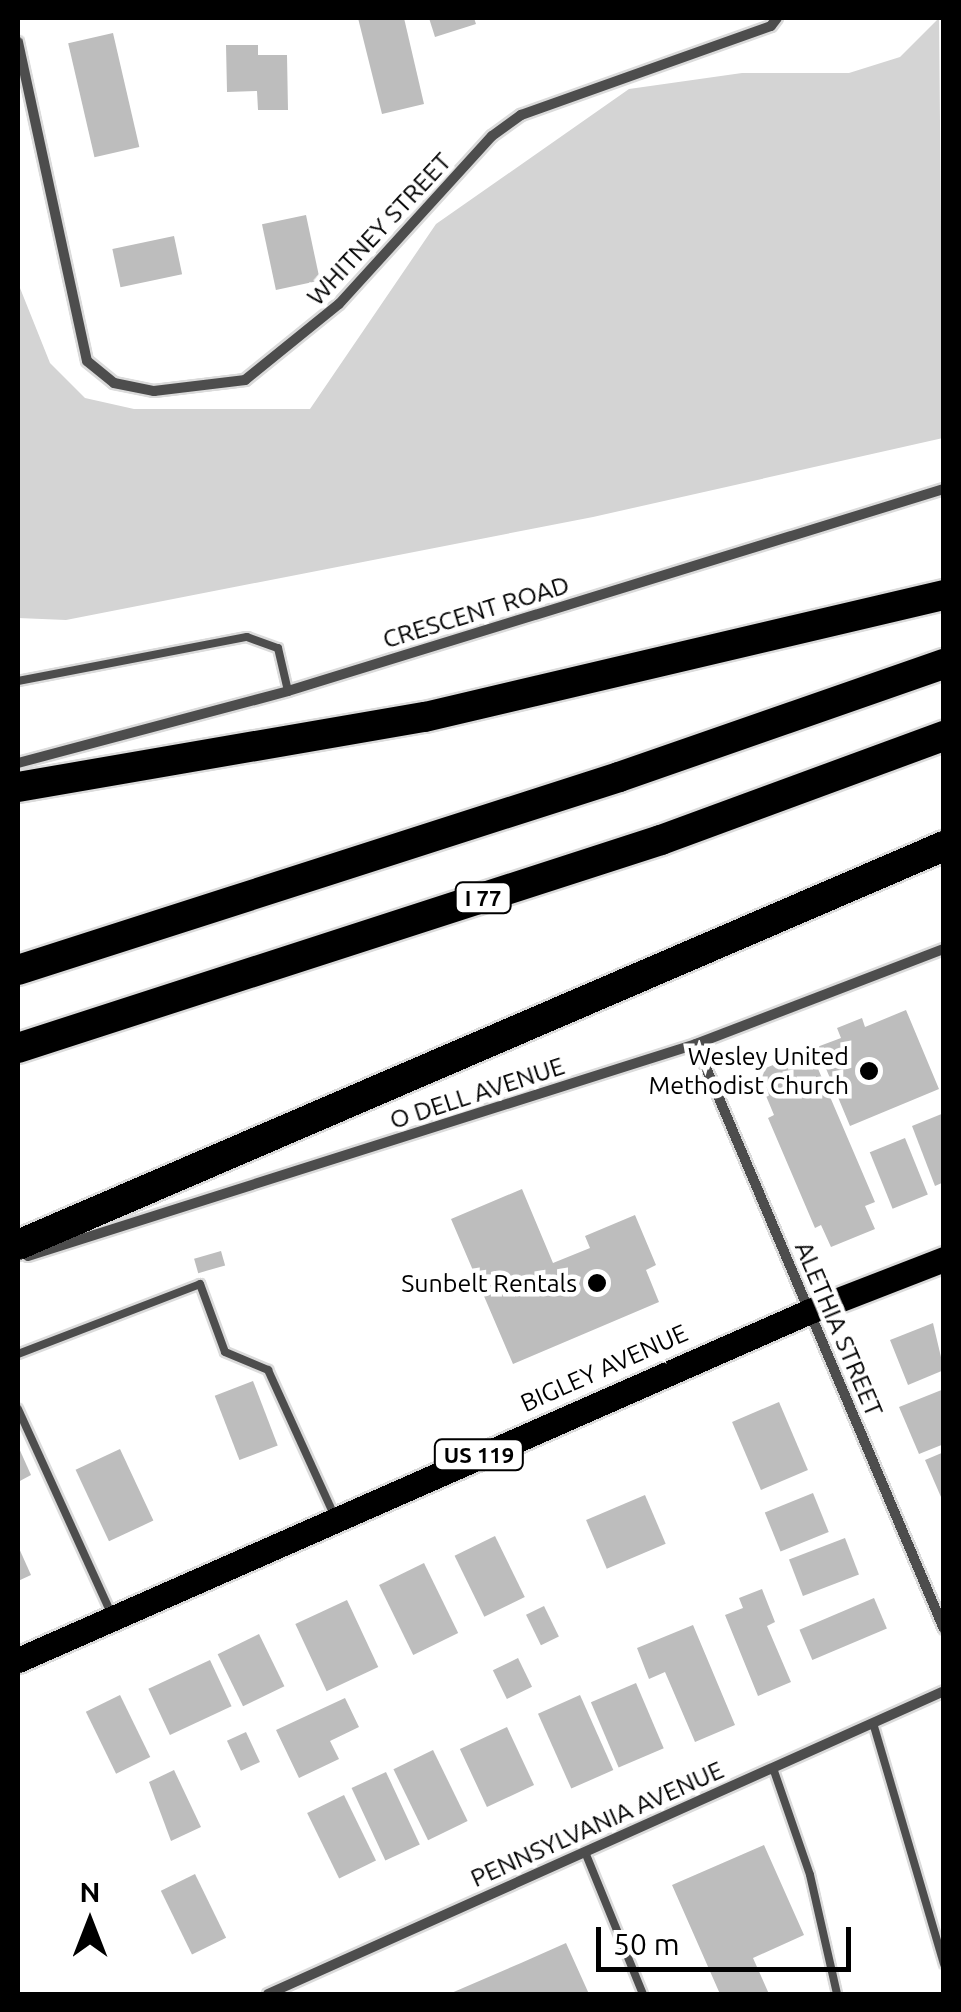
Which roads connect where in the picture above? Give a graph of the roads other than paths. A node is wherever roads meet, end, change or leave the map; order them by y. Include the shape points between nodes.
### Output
1 (777, 18) edge
2 (18, 42) edge
3 (944, 489) edge
4 (944, 595) edge
5 (944, 664) edge
6 (18, 681) edge
7 (288, 691) junction
8 (944, 736) edge
9 (18, 763) edge
10 (18, 788) edge
11 (944, 846) edge
12 (944, 949) edge
13 (18, 970) edge
14 (696, 1044) junction
15 (18, 1048) edge
16 (18, 1245) edge
17 (18, 1259) edge
18 (944, 1259) edge
19 (810, 1311) junction
20 (18, 1354) edge
21 (18, 1409) edge
22 (336, 1518) junction
23 (113, 1617) junction
24 (944, 1629) edge
25 (18, 1660) edge
26 (944, 1691) edge
27 (873, 1723) junction
28 (773, 1768) junction
29 (585, 1852) junction
30 (944, 1964) edge
31 (268, 1994) edge
32 (642, 1994) edge
33 (837, 1994) edge

1 - 2 street, WHITNEY STREET via 771,26 522,116 492,136 339,304 245,380 154,390 114,382 87,361
3 - 7 street, CRESCENT ROAD
4 - 10 highway via 425,717
5 - 13 highway via 619,777
6 - 7 lane via 247,637 278,648
7 - 9 street, CRESCENT ROAD
8 - 15 highway, I 77 via 661,840
11 - 16 highway
12 - 14 street, O DELL AVENUE
14 - 17 street, O DELL AVENUE
14 - 19 street, ALETHIA STREET
18 - 19 main road, BIGLEY AVENUE / US 119
19 - 22 main road, BIGLEY AVENUE / US 119
19 - 24 street, ALETHIA STREET
20 - 22 lane via 200,1284 225,1352 268,1370
21 - 23 lane
22 - 23 main road, BIGLEY AVENUE / US 119
23 - 25 main road, BIGLEY AVENUE / US 119
26 - 27 street, PENNSYLVANIA AVENUE
27 - 28 street, PENNSYLVANIA AVENUE
27 - 30 lane
28 - 29 street, PENNSYLVANIA AVENUE
28 - 33 lane via 810,1875
29 - 31 street, PENNSYLVANIA AVENUE
29 - 32 lane

